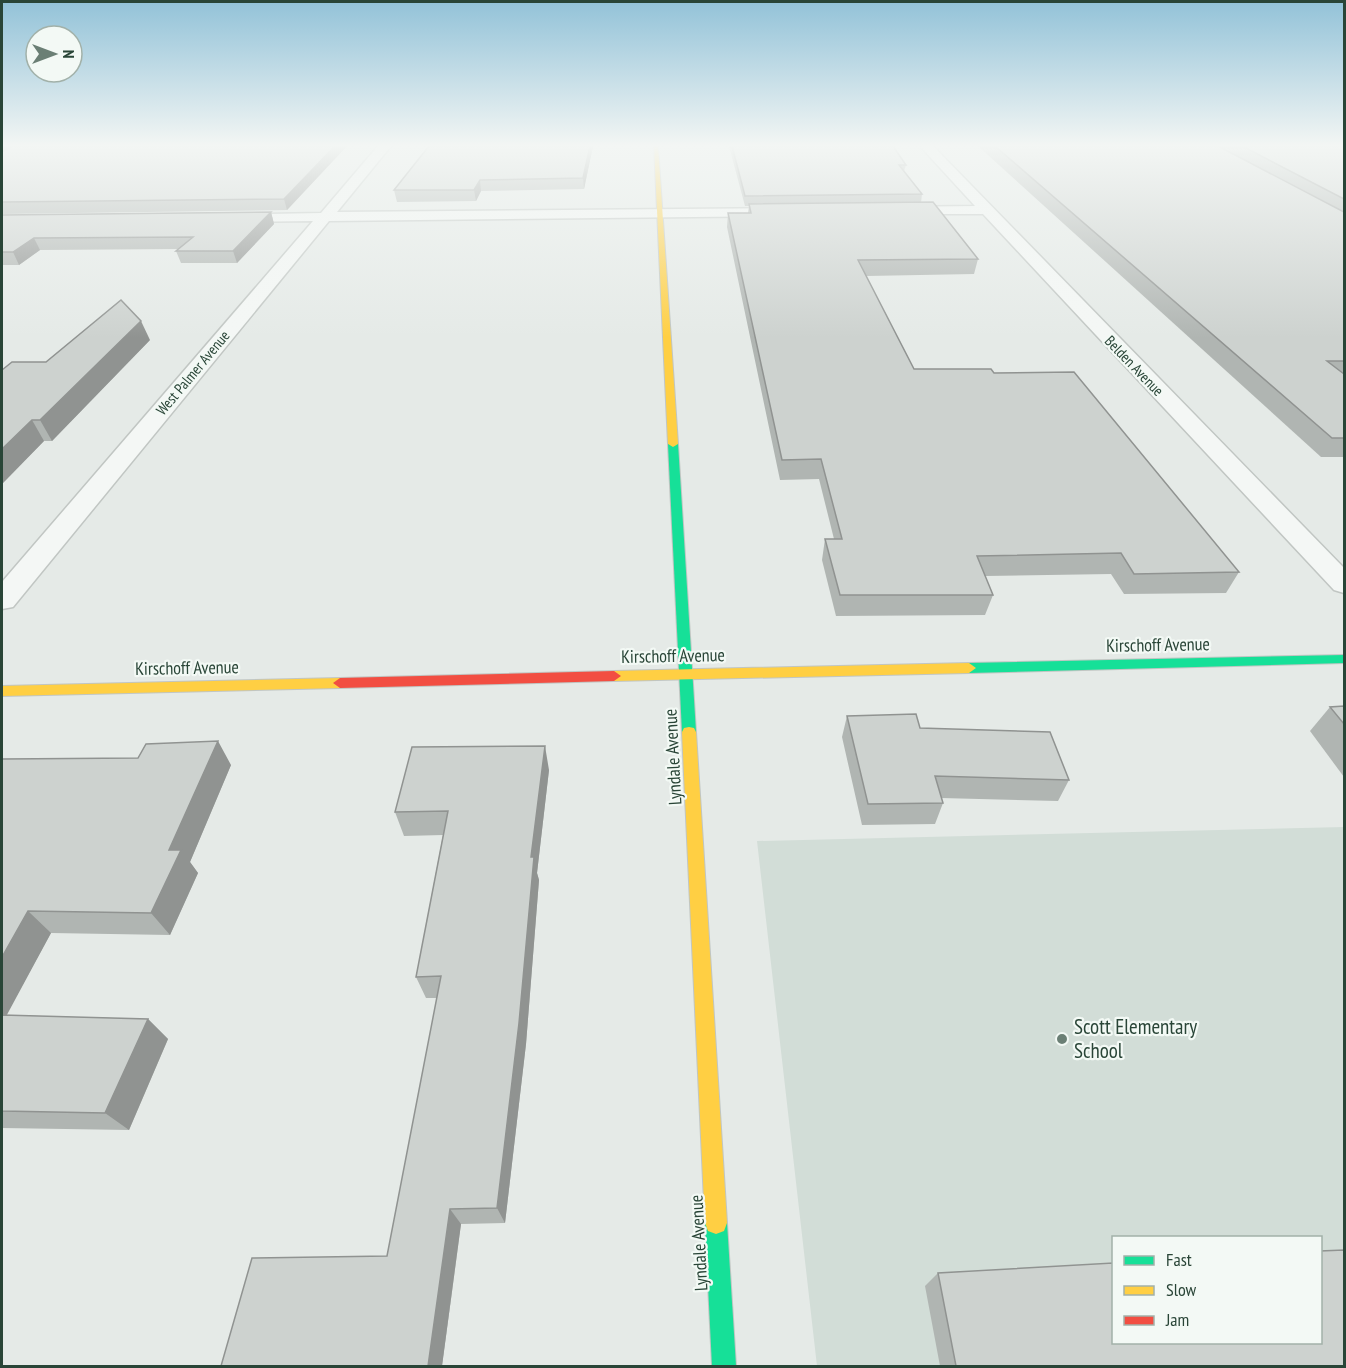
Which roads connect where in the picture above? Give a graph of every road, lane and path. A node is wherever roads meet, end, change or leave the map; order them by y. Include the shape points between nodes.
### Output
1 (330, 210) edge
2 (660, 210) edge
3 (983, 210) joint
4 (875, 211) edge
5 (804, 212) edge
6 (660, 213) junction
7 (324, 217) junction
8 (216, 218) edge
9 (1344, 584) edge
10 (2, 600) edge
11 (1344, 659) edge
12 (686, 674) junction
13 (2, 691) edge
14 (724, 1366) edge

1 - 7 street, West Palmer Avenue
2 - 6 street, Lyndale Avenue
3 - 4 street
3 - 9 street, Belden Avenue
5 - 6 street
6 - 7 street
6 - 12 street, Lyndale Avenue
7 - 8 street
7 - 10 street, West Palmer Avenue
11 - 12 street, Kirschoff Avenue
12 - 13 street, Kirschoff Avenue
12 - 14 street, Lyndale Avenue

